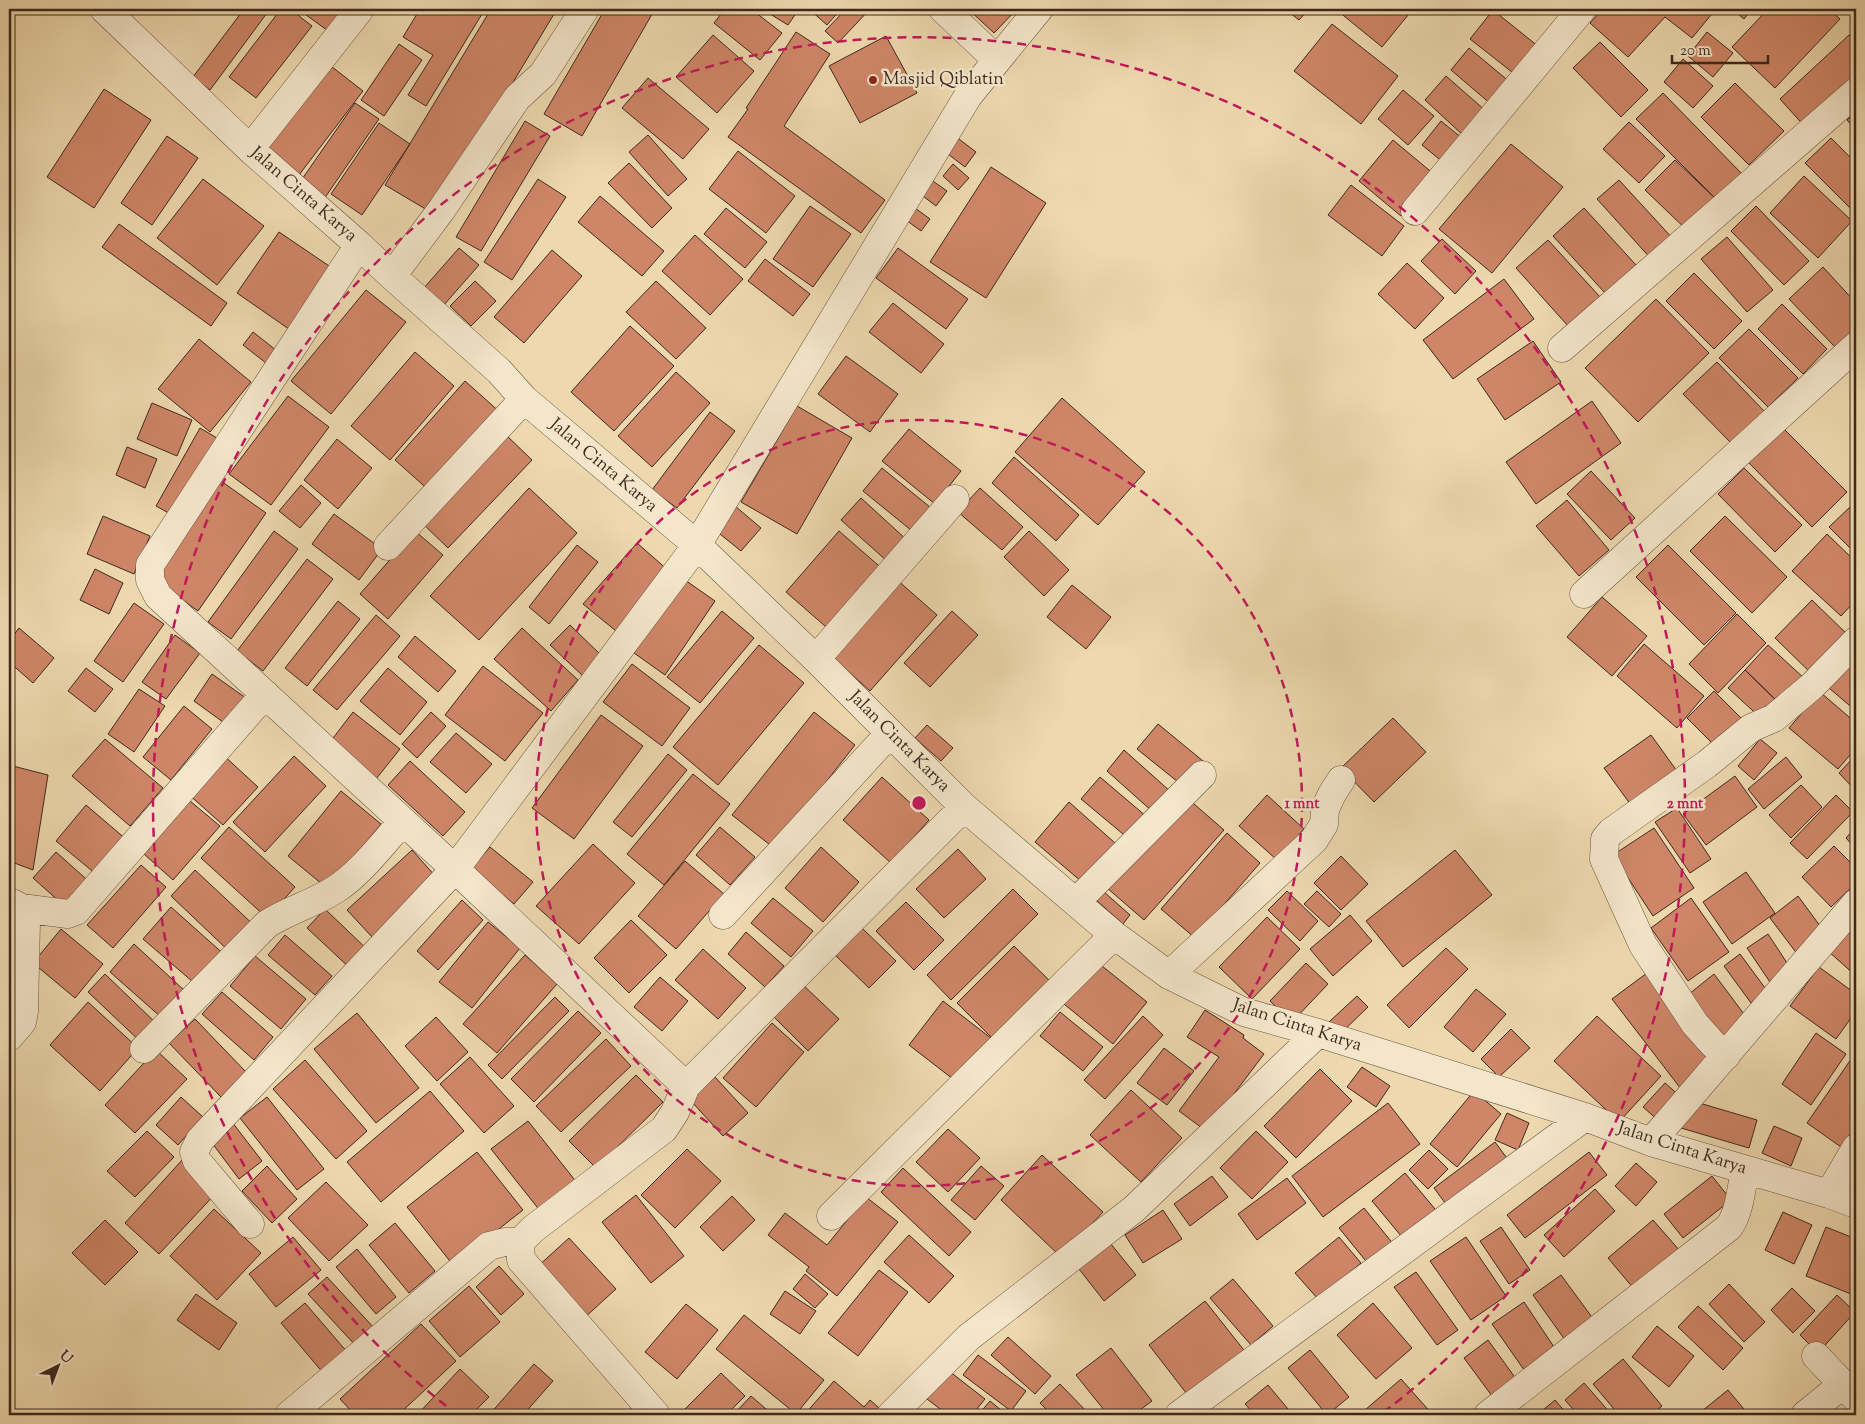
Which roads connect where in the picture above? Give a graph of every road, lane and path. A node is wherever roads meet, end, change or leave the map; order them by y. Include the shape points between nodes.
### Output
1 (104, 9) edge
2 (360, 9) edge
3 (585, 9) edge
4 (943, 9) edge
5 (1039, 9) edge
6 (1582, 9) edge
7 (997, 60) junction
8 (1856, 92) edge
9 (250, 149) junction
10 (1415, 211) dead end
11 (360, 245) junction
12 (392, 276) junction
13 (1856, 346) edge
14 (1562, 348) dead end
15 (524, 398) junction
16 (955, 499) dead end
17 (697, 545) junction
18 (388, 546) dead end
19 (1584, 594) dead end
20 (1856, 641) edge
21 (816, 659) junction
22 (265, 694) junction
23 (890, 733) junction
24 (1202, 775) dead end
25 (1341, 780) dead end
26 (964, 807) junction
27 (403, 821) junction
28 (455, 869) junction
29 (1076, 902) junction
30 (1856, 903) edge
31 (15, 905) edge
32 (723, 916) dead end
33 (1114, 935) junction
34 (1169, 975) junction
35 (1318, 1033) junction
36 (9, 1037) edge
37 (144, 1049) dead end
38 (1726, 1056) junction
39 (686, 1086) junction
40 (1585, 1117) junction
41 (1651, 1142) junction
42 (1856, 1148) edge
43 (1745, 1170) junction
44 (1829, 1194) junction
45 (1856, 1204) edge
46 (832, 1216) dead end
47 (250, 1224) dead end
48 (520, 1242) junction
49 (1816, 1356) dead end
50 (1850, 1391) edge
51 (289, 1415) edge
52 (656, 1415) edge
53 (891, 1415) edge
54 (1179, 1415) edge
55 (1488, 1415) edge
56 (1805, 1415) edge

1 - 9 street, Jalan Cinta Karya
2 - 9 street
3 - 12 street via 543,74 517,98
4 - 7 street
5 - 7 street
6 - 10 street
7 - 17 street via 968,96
8 - 14 street
9 - 11 street, Jalan Cinta Karya
11 - 12 street, Jalan Cinta Karya
11 - 22 street via 150,564 150,580 158,596
12 - 15 street, Jalan Cinta Karya via 499,371
13 - 19 street
15 - 17 street, Jalan Cinta Karya
15 - 18 street
16 - 21 street
17 - 21 street, Jalan Cinta Karya
17 - 28 street
20 - 38 street via 1812,686 1774,718 1751,728 1605,839 1604,859 1643,945 1695,1024
21 - 23 street, Jalan Cinta Karya
22 - 27 street
22 - 31 street via 76,911 68,914
23 - 26 street, Jalan Cinta Karya
23 - 32 street
24 - 29 street
25 - 34 street via 1325,809 1324,824 1314,840
26 - 29 street, Jalan Cinta Karya
26 - 39 street
27 - 28 street
27 - 37 street via 344,883 264,927
28 - 39 street
28 - 47 street via 200,1140 194,1152 197,1161
29 - 33 street, Jalan Cinta Karya
30 - 38 street
31 - 36 street via 26,922 24,1010 22,1022
33 - 34 street, Jalan Cinta Karya
33 - 46 street
34 - 35 street, Jalan Cinta Karya via 1244,1012
35 - 40 street, Jalan Cinta Karya
35 - 53 street via 1134,1209 968,1337
38 - 41 street
39 - 48 street via 664,1129
40 - 41 street, Jalan Cinta Karya
40 - 54 street
41 - 43 street, Jalan Cinta Karya
42 - 44 street
43 - 44 street, Jalan Cinta Karya
43 - 55 street via 1737,1212 1729,1227
44 - 45 street, Jalan Cinta Karya
48 - 51 street via 489,1246
48 - 52 street via 521,1260
49 - 50 street
50 - 56 street

